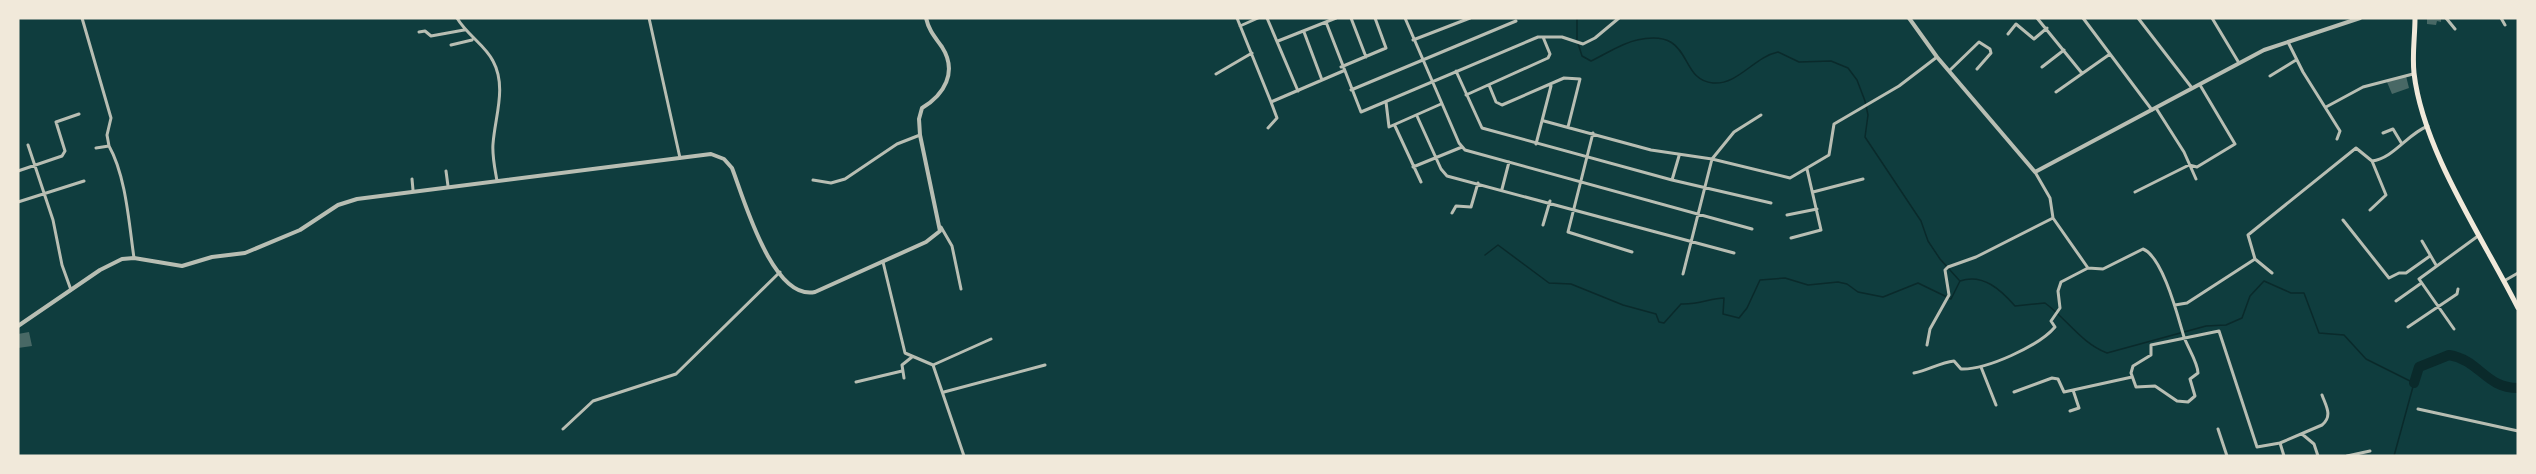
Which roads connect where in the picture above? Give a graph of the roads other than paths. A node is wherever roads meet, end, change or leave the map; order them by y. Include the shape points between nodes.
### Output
1 (82, 18) edge
2 (458, 18) edge
3 (649, 18) edge
4 (926, 18) edge
5 (1237, 18) edge
6 (1258, 18) edge
7 (1267, 18) edge
8 (1336, 18) edge
9 (1351, 18) edge
10 (1375, 18) edge
11 (1405, 18) edge
12 (1470, 18) edge
13 (1619, 18) edge
14 (1909, 18) edge
15 (2038, 18) edge
16 (2083, 18) edge
17 (2138, 18) edge
18 (2212, 18) edge
19 (2360, 18) edge
20 (2415, 18) edge
21 (2446, 18) edge
22 (2501, 18) edge
23 (2344, 20) edge
24 (1516, 21) dead end
25 (1326, 22) junction
26 (2505, 25) dead end
27 (1240, 26) junction
28 (2047, 28) junction
29 (2455, 29) dead end
30 (464, 30) junction
31 (418, 32) dead end
32 (1304, 32) junction
33 (2008, 34) dead end
34 (1543, 37) junction
35 (473, 40) junction
36 (1413, 40) junction
37 (2287, 40) junction
38 (1278, 41) junction
39 (451, 45) dead end
40 (2064, 50) junction
41 (1252, 53) junction
42 (2110, 54) junction
43 (1366, 57) junction
44 (1936, 57) junction
45 (1422, 60) junction
46 (2296, 60) junction
47 (2239, 63) junction
48 (2042, 67) dead end
49 (1342, 69) junction
50 (1977, 69) dead end
51 (1456, 71) junction
52 (1949, 71) junction
53 (2081, 72) junction
54 (1216, 74) dead end
55 (2414, 74) junction
56 (2270, 76) dead end
57 (1322, 81) junction
58 (1431, 81) junction
59 (1489, 85) junction
60 (2200, 85) junction
61 (1551, 86) junction
62 (2193, 89) junction
63 (1351, 90) junction
64 (1298, 91) junction
65 (2056, 92) dead end
66 (1466, 95) junction
67 (1271, 102) junction
68 (1386, 102) junction
69 (1442, 104) junction
70 (2326, 107) junction
71 (2154, 109) junction
72 (79, 114) dead end
73 (1761, 115) dead end
74 (1417, 116) junction
75 (1544, 121) junction
76 (1395, 126) junction
77 (2428, 126) junction
78 (1568, 127) junction
79 (1268, 128) dead end
80 (1593, 133) junction
81 (2383, 133) dead end
82 (920, 135) junction
83 (2337, 138) dead end
84 (1536, 144) junction
85 (2402, 144) junction
86 (28, 145) dead end
87 (109, 146) junction
88 (1462, 147) junction
89 (96, 148) dead end
90 (1678, 156) junction
91 (1586, 157) junction
92 (680, 158) junction
93 (1435, 158) junction
94 (1712, 159) junction
95 (2372, 161) junction
96 (1509, 162) junction
97 (2189, 165) junction
98 (36, 166) junction
99 (1413, 167) junction
100 (1808, 169) junction
101 (18, 171) edge
102 (446, 171) dead end
103 (2035, 172) junction
104 (412, 179) dead end
105 (1863, 179) dead end
106 (2196, 179) dead end
107 (813, 180) dead end
108 (1672, 180) junction
109 (84, 181) dead end
110 (497, 181) junction
111 (1421, 182) dead end
112 (1580, 182) junction
113 (1478, 183) junction
114 (448, 186) junction
115 (1705, 186) junction
116 (1502, 189) junction
117 (413, 190) junction
118 (1813, 192) junction
119 (2134, 192) dead end
120 (43, 194) junction
121 (1550, 201) junction
122 (18, 202) edge
123 (1771, 203) dead end
124 (1573, 208) junction
125 (1817, 209) junction
126 (2370, 210) dead end
127 (1452, 213) dead end
128 (1698, 213) junction
129 (1787, 215) dead end
130 (2053, 218) junction
131 (2343, 220) dead end
132 (1543, 225) dead end
133 (941, 227) junction
134 (1752, 229) dead end
135 (2480, 235) junction
136 (1791, 238) dead end
137 (1691, 240) junction
138 (2422, 241) dead end
139 (1632, 252) dead end
140 (1734, 253) dead end
141 (2430, 256) junction
142 (134, 258) junction
143 (2255, 259) junction
144 (883, 262) junction
145 (2436, 265) junction
146 (2088, 268) junction
147 (780, 272) junction
148 (1683, 273) dead end
149 (2272, 273) dead end
150 (2518, 273) edge
151 (2505, 281) junction
152 (2420, 284) junction
153 (961, 289) dead end
154 (2458, 289) dead end
155 (71, 291) junction
156 (2396, 301) dead end
157 (2175, 305) junction
158 (2437, 307) junction
159 (2518, 308) edge
160 (18, 326) edge
161 (2408, 327) dead end
162 (2454, 329) dead end
163 (2184, 338) junction
164 (991, 339) dead end
165 (1927, 345) dead end
166 (912, 357) junction
167 (933, 365) junction
168 (1045, 365) dead end
169 (1981, 367) junction
170 (902, 371) junction
171 (1914, 373) dead end
172 (2132, 377) junction
173 (904, 378) dead end
174 (856, 382) dead end
175 (2073, 390) junction
176 (944, 392) junction
177 (2014, 392) dead end
178 (2322, 395) dead end
179 (1996, 405) dead end
180 (2418, 409) dead end
181 (2070, 411) dead end
182 (563, 429) dead end
183 (2218, 429) dead end
184 (2518, 431) edge
185 (2302, 434) junction
186 (2280, 443) junction
187 (2370, 451) dead end
188 (964, 456) edge
189 (2227, 456) edge
190 (2284, 456) edge
191 (2318, 456) edge
192 (2347, 456) edge

1 - 87 street via 111,118
2 - 30 street
3 - 92 street
4 - 82 street via 932,35 944,50 949,72 941,95 921,112
5 - 27 street
6 - 27 street
7 - 38 street
8 - 25 street
9 - 43 street
10 - 43 street via 1386,48
11 - 36 street
12 - 36 street
13 - 34 street via 1583,44 1568,38
14 - 44 street
15 - 28 street
16 - 42 street
17 - 62 street
18 - 47 street
19 - 23 street
20 - 55 main road
21 - 29 street
22 - 26 street
23 - 37 street
24 - 45 street
25 - 32 street
25 - 49 street
27 - 41 street
28 - 33 street via 2034,39 2016,24
28 - 40 street
30 - 31 street via 430,36 425,31
30 - 35 street
32 - 38 street
32 - 57 street
34 - 51 street
34 - 59 street via 1548,58
35 - 39 street
35 - 110 street via 494,61 499,81 493,150
36 - 45 street
37 - 46 street
37 - 47 street
38 - 64 street
40 - 48 street
40 - 53 street
41 - 54 street
41 - 67 street
42 - 53 street
42 - 71 street
43 - 49 street
44 - 52 street
44 - 100 street via 1899,86 1834,124 1829,155
45 - 58 street
45 - 63 street
46 - 56 street
46 - 70 street
47 - 60 street
49 - 57 street
49 - 63 street
50 - 52 street via 1991,53 1979,42
51 - 58 street
51 - 66 street
52 - 103 street
53 - 65 street
55 - 70 street via 2363,87
55 - 77 main road
57 - 64 street
58 - 68 street
58 - 69 street
59 - 61 street via 1501,105
59 - 66 street
60 - 62 street
60 - 97 street via 2235,142 2197,167
61 - 75 street
61 - 78 street via 1564,78 1581,80
62 - 71 street
63 - 68 street via 1360,112
64 - 67 street
66 - 84 street via 1482,128
67 - 79 street via 1277,118
68 - 76 street via 1388,126
69 - 74 street
69 - 88 street
70 - 83 street via 2340,131
71 - 97 street
71 - 103 street via 2117,125
72 - 98 street via 56,122 64,154
73 - 94 street via 1734,132
74 - 76 street
74 - 93 street
75 - 78 street
75 - 84 street
76 - 99 street
77 - 85 street
77 - 135 main road
78 - 80 street
80 - 90 street
80 - 91 street
81 - 85 street via 2393,130
82 - 107 street via 897,144 845,179 831,183
82 - 133 street
84 - 91 street
85 - 95 street
86 - 98 street
87 - 89 street
87 - 142 street via 126,201
88 - 93 street
88 - 96 street
90 - 94 street
90 - 108 street
91 - 108 street
91 - 112 street
92 - 110 street
92 - 147 street via 711,154 728,162 759,244
93 - 99 street
93 - 113 street via 1444,174
94 - 100 street via 1790,178
94 - 115 street
95 - 126 street via 2386,195
95 - 143 street via 2355,148 2287,202 2248,235
96 - 112 street
96 - 116 street
97 - 106 street
97 - 119 street
98 - 101 street
98 - 120 street
99 - 111 street
100 - 118 street
102 - 114 street
103 - 130 street via 2049,198
104 - 117 street
105 - 118 street
108 - 115 street
109 - 120 street
110 - 114 street
112 - 124 street
112 - 128 street
113 - 116 street
113 - 127 street via 1471,207 1457,205
114 - 117 street
115 - 123 street
115 - 128 street
116 - 121 street
117 - 142 street via 338,205 300,230 245,253 183,266
118 - 125 street
120 - 122 street
120 - 155 street
121 - 124 street
121 - 132 street
124 - 137 street
124 - 139 street via 1569,234
125 - 129 street
125 - 136 street via 1821,230
128 - 134 street
128 - 137 street
130 - 146 street
130 - 165 street via 1976,257 1949,266 1949,295 1930,329
131 - 141 street via 2389,278 2406,273
133 - 144 street via 930,240
133 - 153 street via 952,246
135 - 145 street
135 - 151 main road
137 - 140 street
137 - 148 street
138 - 141 street
141 - 145 street
142 - 155 street via 115,261
143 - 149 street
143 - 157 street via 2187,303
144 - 147 street via 810,293 794,286
144 - 166 street via 904,348
145 - 152 street via 2420,277
146 - 157 street via 2103,269 2146,249
146 - 169 street via 2061,282 2060,308 2051,321 2055,327 2049,334
147 - 182 street via 676,374 593,401
150 - 151 street
151 - 159 main road
152 - 156 street
152 - 158 street
154 - 158 street via 2458,293
155 - 160 street
157 - 163 street
158 - 161 street
158 - 162 street
163 - 172 street via 2151,346 2151,355 2133,366
163 - 172 street via 2199,371 2190,378 2194,392 2191,401 2180,403 2155,386 2138,389
163 - 186 street via 2220,330 2257,447
164 - 167 street
166 - 167 street
166 - 170 street via 902,364
167 - 176 street
168 - 176 street
169 - 171 street via 1961,369 1954,361
169 - 179 street
170 - 173 street
170 - 174 street
172 - 175 street
175 - 177 street via 2062,392 2056,378
175 - 181 street via 2079,408
176 - 188 street
178 - 185 street via 2328,420
180 - 184 street
183 - 189 street
185 - 186 street
185 - 191 street via 2314,444
186 - 190 street
187 - 192 street

